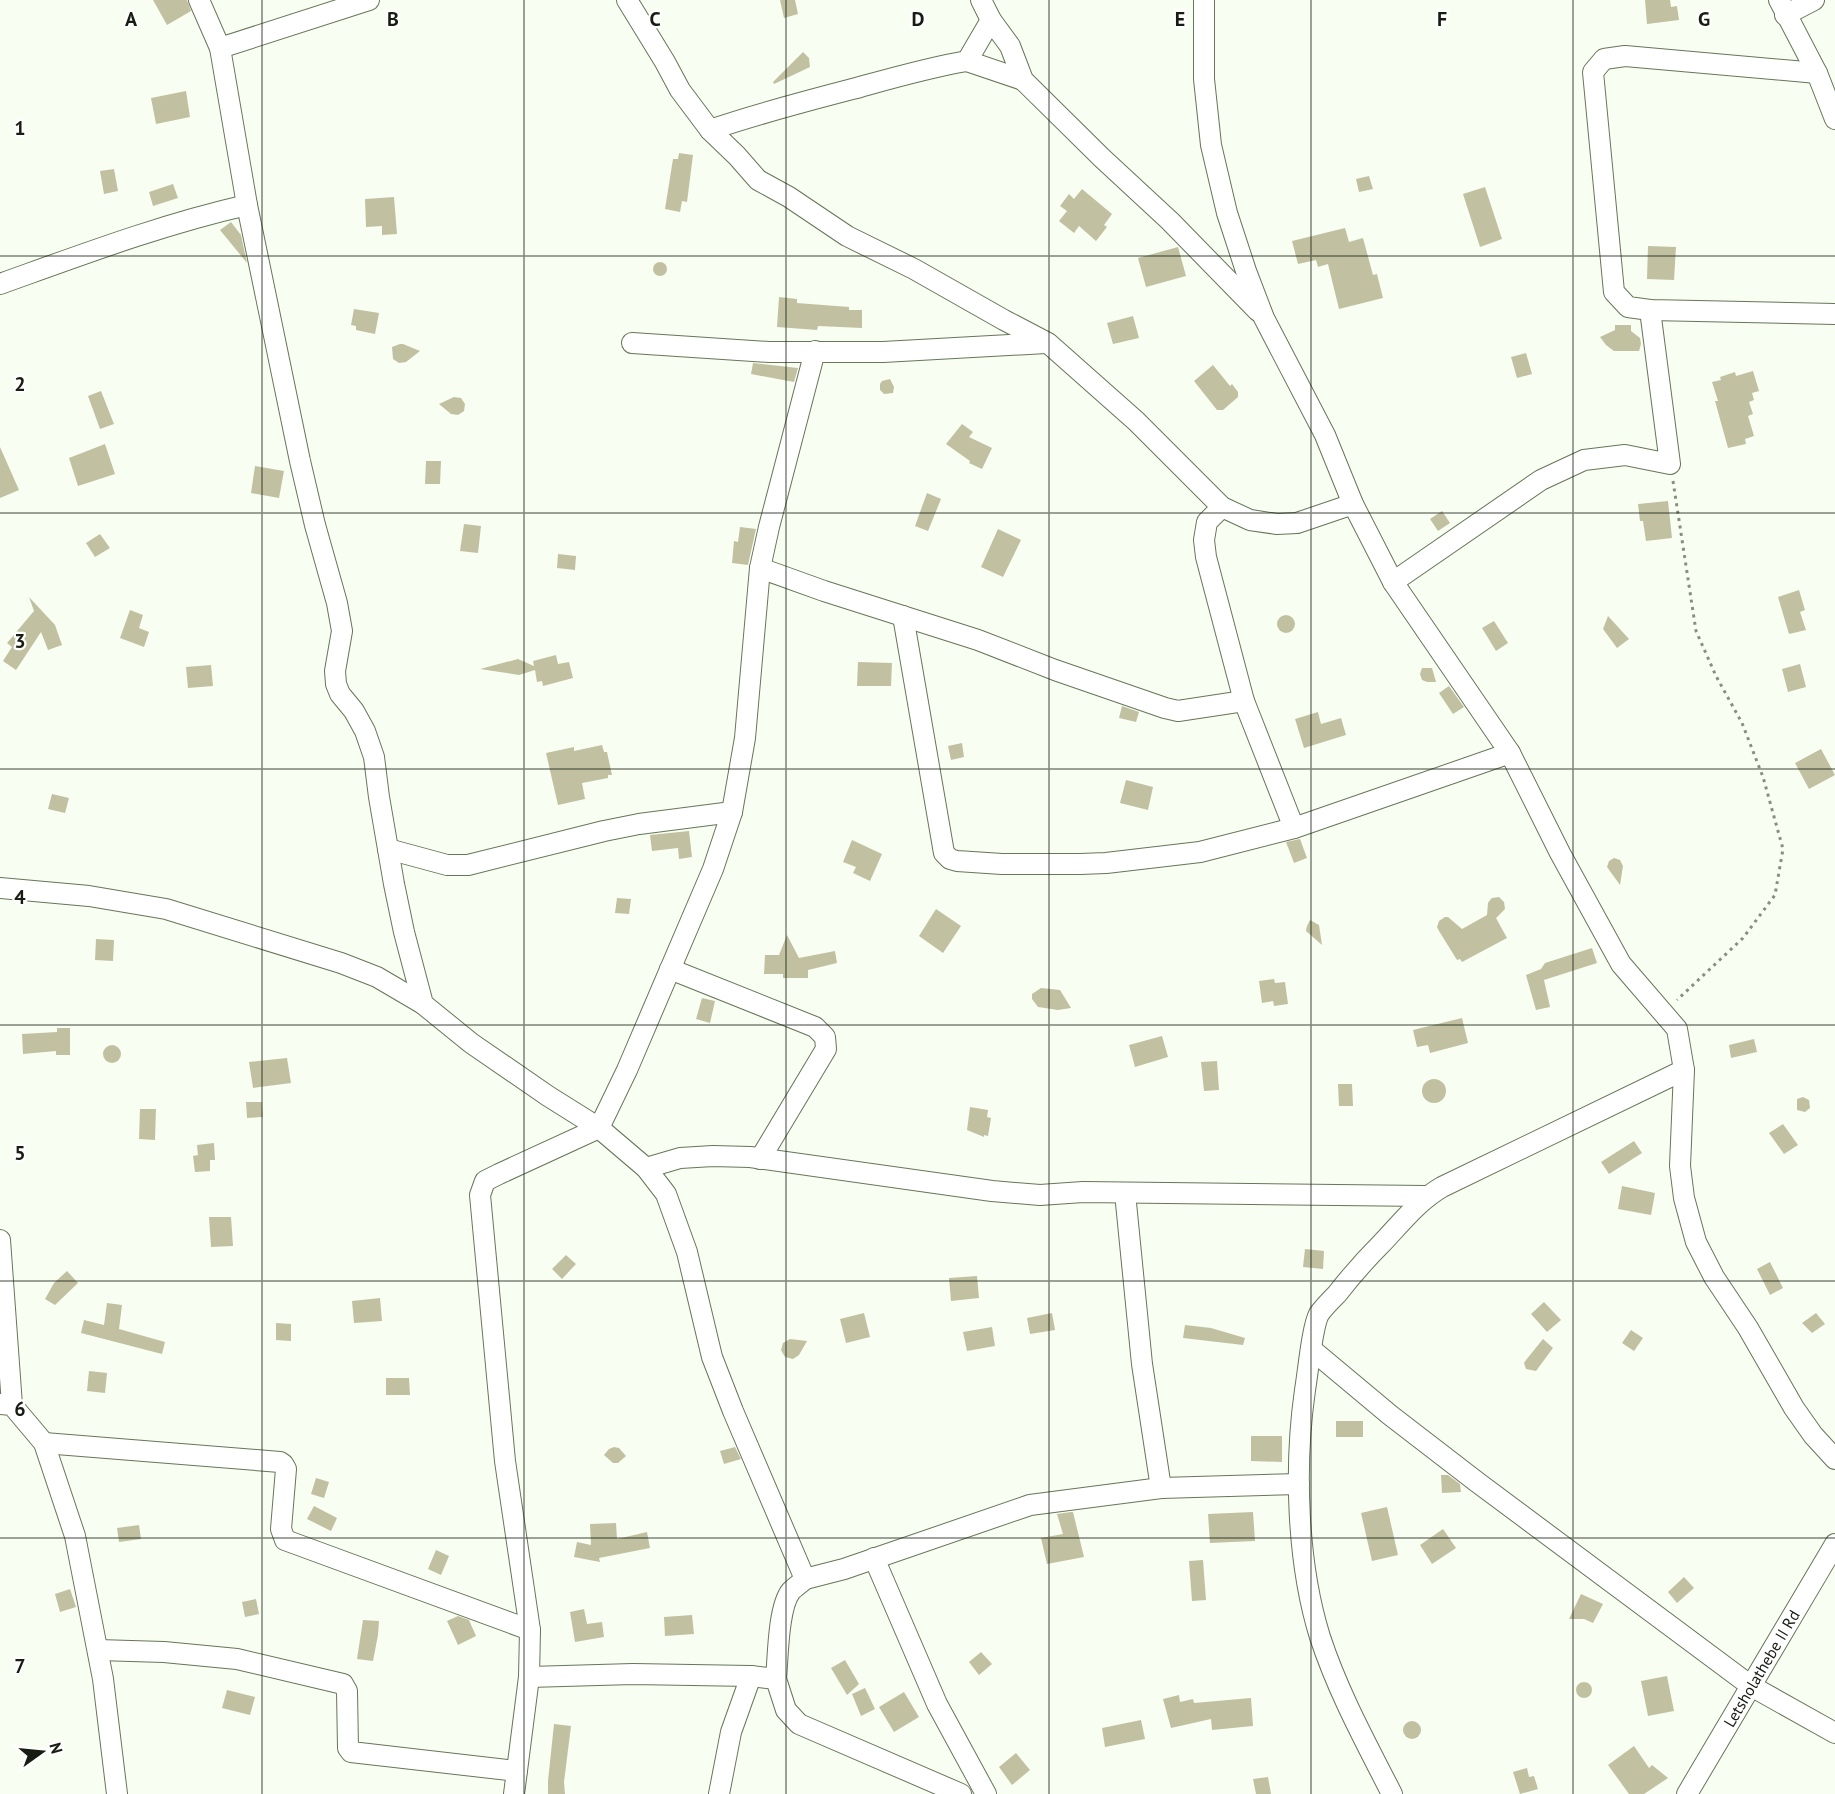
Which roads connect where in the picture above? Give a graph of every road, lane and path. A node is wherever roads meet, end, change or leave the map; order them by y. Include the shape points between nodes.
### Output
1 (200, 0) edge
2 (369, 0) edge
3 (627, 0) edge
4 (981, 0) edge
5 (1204, 0) edge
6 (1814, 0) edge
7 (1782, 7) edge
8 (991, 20) junction
9 (220, 48) junction
10 (967, 61) junction
11 (1817, 73) junction
12 (1023, 80) junction
13 (1835, 119) edge
14 (710, 130) junction
15 (247, 205) junction
16 (0, 284) edge
17 (1650, 310) junction
18 (1835, 314) edge
19 (1264, 318) junction
20 (632, 343) dead end
21 (1048, 343) junction
22 (815, 351) junction
23 (1670, 464) junction
24 (1353, 504) junction
25 (1222, 507) junction
26 (760, 568) junction
27 (1393, 582) junction
28 (903, 616) junction
29 (1244, 701) junction
30 (1510, 753) junction
31 (732, 812) junction
32 (1294, 828) junction
33 (388, 849) junction
34 (0, 888) edge
35 (670, 969) junction
36 (423, 1004) junction
37 (1663, 1013) junction
38 (1684, 1070) junction
39 (599, 1128) junction
40 (760, 1159) junction
41 (645, 1168) junction
42 (1125, 1193) junction
43 (1426, 1196) junction
44 (0, 1240) edge
45 (1311, 1349) junction
46 (6, 1404) edge
47 (44, 1443) junction
48 (1835, 1459) edge
49 (1299, 1484) junction
50 (1161, 1488) junction
51 (1835, 1544) edge
52 (874, 1558) junction
53 (805, 1579) junction
54 (530, 1630) junction
55 (98, 1650) junction
56 (751, 1676) junction
57 (529, 1677) junction
58 (776, 1679) junction
59 (1751, 1686) junction
60 (1835, 1733) edge
61 (517, 1771) junction
62 (117, 1794) edge
63 (514, 1794) edge
64 (719, 1794) edge
65 (961, 1794) edge
66 (986, 1794) edge
67 (1392, 1794) edge
68 (1688, 1794) edge

1 - 9 street
2 - 9 street
3 - 14 street via 680,90
4 - 8 street
5 - 19 street via 1204,79 1211,145 1227,213
6 - 7 street
7 - 11 street
8 - 10 street
8 - 12 street via 1010,46
9 - 15 street
10 - 12 street
10 - 14 street
11 - 13 street
11 - 17 street via 1625,56 1604,59 1593,72 1614,292 1628,307
12 - 19 street
14 - 21 street via 758,180 847,236
15 - 16 street via 124,241
15 - 33 street via 300,461 337,603 342,631 336,684 365,731 374,758
17 - 18 street
17 - 23 street
19 - 24 street via 1325,435
20 - 22 street via 769,352
21 - 22 street via 904,351
21 - 25 street via 1136,421
22 - 26 street
23 - 27 street via 1624,455 1584,460 1541,480
23 - 37 path via 1696,631 1742,723 1784,849 1775,895 1743,938
24 - 25 street via 1297,523 1277,524 1250,520
24 - 27 street
25 - 29 street via 1208,522 1204,540
26 - 28 street
26 - 31 street via 745,738
27 - 30 street
28 - 29 street via 1178,711
28 - 32 street via 944,853 950,859 1002,864 1106,863 1200,852
29 - 32 street
30 - 32 street
30 - 37 street via 1621,963
31 - 33 street via 604,831 468,865 447,865
31 - 35 street via 713,869
33 - 36 street
34 - 36 street via 89,896 166,909 340,963 377,977
35 - 39 street
35 - 40 street via 816,1027 825,1036 826,1049
36 - 39 street via 471,1043
37 - 38 street via 1677,1029
38 - 43 street
38 - 48 street via 1680,1166 1696,1242 1794,1408
39 - 41 street
39 - 54 street via 485,1181 480,1195 505,1461
40 - 41 street via 680,1158
40 - 42 street via 1001,1192
41 - 53 street via 666,1194 687,1252 712,1357
42 - 43 street
42 - 50 street via 1142,1364
43 - 45 street via 1318,1316
44 - 46 street
45 - 49 street via 1301,1416
45 - 59 street via 1468,1475
46 - 47 street
47 - 54 street via 280,1462 286,1469 281,1529 285,1540
47 - 55 street via 75,1536
49 - 50 street
49 - 67 street via 1308,1590 1321,1638 1348,1707
50 - 52 street via 1030,1505
51 - 59 street, Letsholathebe II Rd
52 - 53 street
52 - 66 street via 937,1704
53 - 58 street via 791,1592 782,1613
54 - 57 street
55 - 61 street via 237,1659 343,1684 347,1691 351,1752
55 - 62 street
56 - 57 street
56 - 58 street
56 - 64 street via 731,1732
57 - 61 street
58 - 65 street via 786,1710 799,1724
59 - 60 street
59 - 68 street, Letsholathebe II Rd
61 - 63 street

